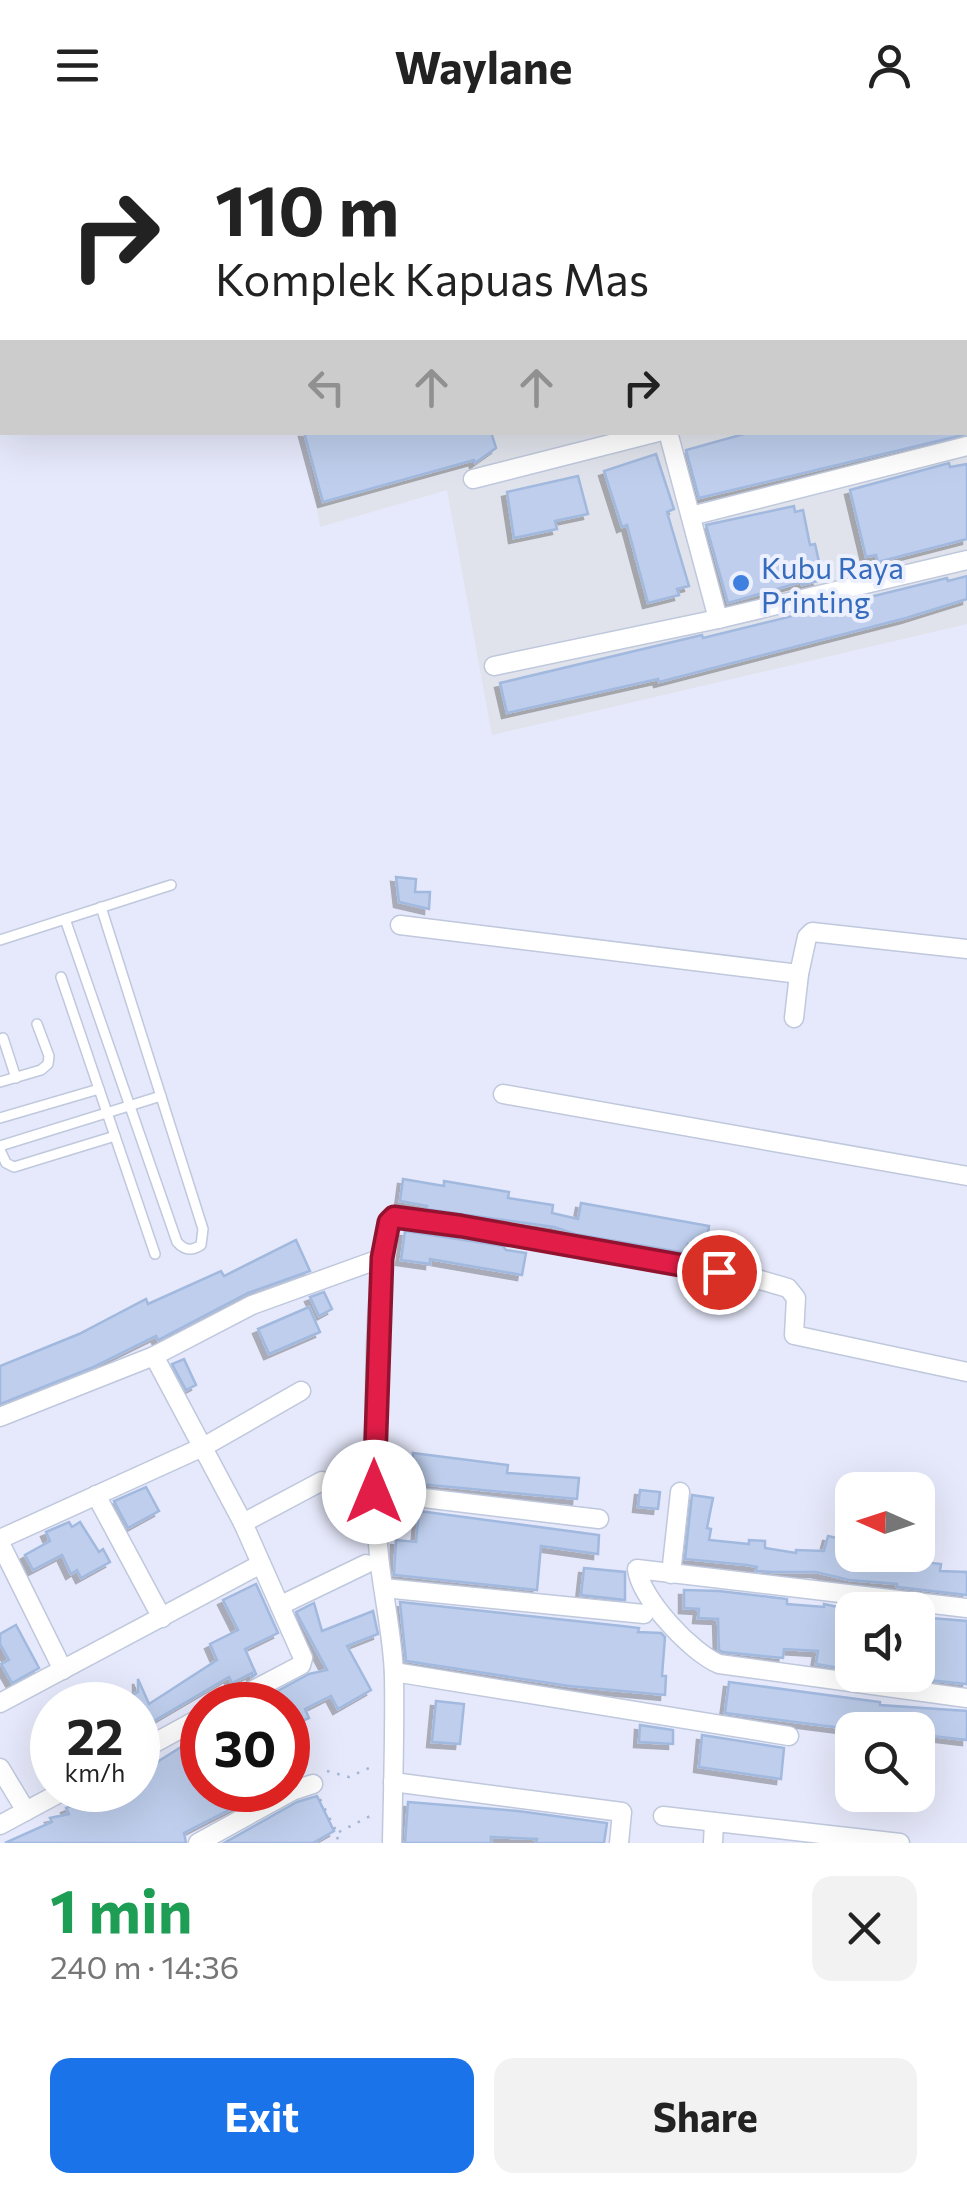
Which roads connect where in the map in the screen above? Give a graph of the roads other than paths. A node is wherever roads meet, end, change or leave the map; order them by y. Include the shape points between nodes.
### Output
1 (646, 435) edge
2 (669, 435) edge
3 (967, 446) edge
4 (472, 479) dead end
5 (691, 516) junction
6 (967, 560) edge
7 (718, 618) junction
8 (494, 666) dead end
9 (171, 886) dead end
10 (101, 908) junction
11 (65, 919) junction
12 (400, 924) dead end
13 (0, 940) edge
14 (967, 949) edge
15 (799, 974) junction
16 (60, 978) dead end
17 (794, 1018) dead end
18 (37, 1024) dead end
19 (4, 1038) dead end
20 (16, 1078) junction
21 (0, 1082) edge
22 (100, 1089) junction
23 (503, 1094) dead end
24 (161, 1096) junction
25 (130, 1106) junction
26 (107, 1112) junction
27 (0, 1118) edge
28 (116, 1136) junction
29 (0, 1148) edge
30 (967, 1176) edge
31 (155, 1254) dead end
32 (382, 1258) junction
33 (154, 1356) junction
34 (967, 1369) edge
35 (301, 1391) dead end
36 (0, 1417) edge
37 (204, 1446) junction
38 (322, 1481) dead end
39 (374, 1492) junction
40 (680, 1492) dead end
41 (96, 1495) junction
42 (599, 1519) dead end
43 (243, 1522) junction
44 (0, 1541) edge
45 (262, 1564) junction
46 (366, 1564) dead end
47 (671, 1574) junction
48 (384, 1588) junction
49 (281, 1606) junction
50 (967, 1608) edge
51 (644, 1614) dead end
52 (162, 1618) junction
53 (63, 1670) junction
54 (394, 1672) junction
55 (267, 1682) edge
56 (967, 1698) edge
57 (0, 1703) edge
58 (790, 1736) dead end
59 (0, 1768) edge
60 (393, 1782) junction
61 (313, 1784) road end
62 (30, 1809) edge
63 (26, 1811) junction
64 (663, 1816) dead end
65 (714, 1822) junction
66 (0, 1825) edge
67 (198, 1843) edge
68 (392, 1843) edge
69 (619, 1843) edge
70 (713, 1843) edge
71 (900, 1843) edge

1 - 4 street
2 - 5 street
3 - 5 street
5 - 7 street
6 - 7 street
7 - 8 street
9 - 10 lane
10 - 11 lane
10 - 24 lane
11 - 13 lane
11 - 25 lane
12 - 15 street
14 - 15 street via 812,932
15 - 17 street
16 - 22 lane
18 - 20 lane via 48,1064
19 - 20 lane
20 - 21 lane
22 - 26 lane
22 - 27 lane
23 - 30 street
24 - 25 lane
24 - 25 lane via 204,1229 195,1250 178,1242
25 - 26 lane
26 - 28 lane
26 - 29 lane
28 - 29 lane via 14,1167
28 - 31 lane
32 - 33 street via 252,1305
32 - 34 street via 389,1222 402,1217 750,1277 788,1288 796,1298 794,1336
32 - 39 street
33 - 36 street
33 - 37 street
35 - 37 street
37 - 41 street
37 - 43 street
38 - 43 street
39 - 42 street
39 - 48 street
40 - 47 street
41 - 44 street
41 - 52 street
43 - 45 street
44 - 53 street
45 - 49 street
45 - 52 street
46 - 49 street
47 - 50 street
47 - 56 street via 637,1570 665,1616 702,1657
48 - 51 street
48 - 54 street
49 - 55 street via 303,1662
52 - 53 street
53 - 57 street
54 - 58 street
54 - 60 street
59 - 63 street
60 - 68 street
60 - 69 street via 622,1812
61 - 67 street
62 - 63 street
63 - 66 street
64 - 65 street
65 - 70 street
65 - 71 street

